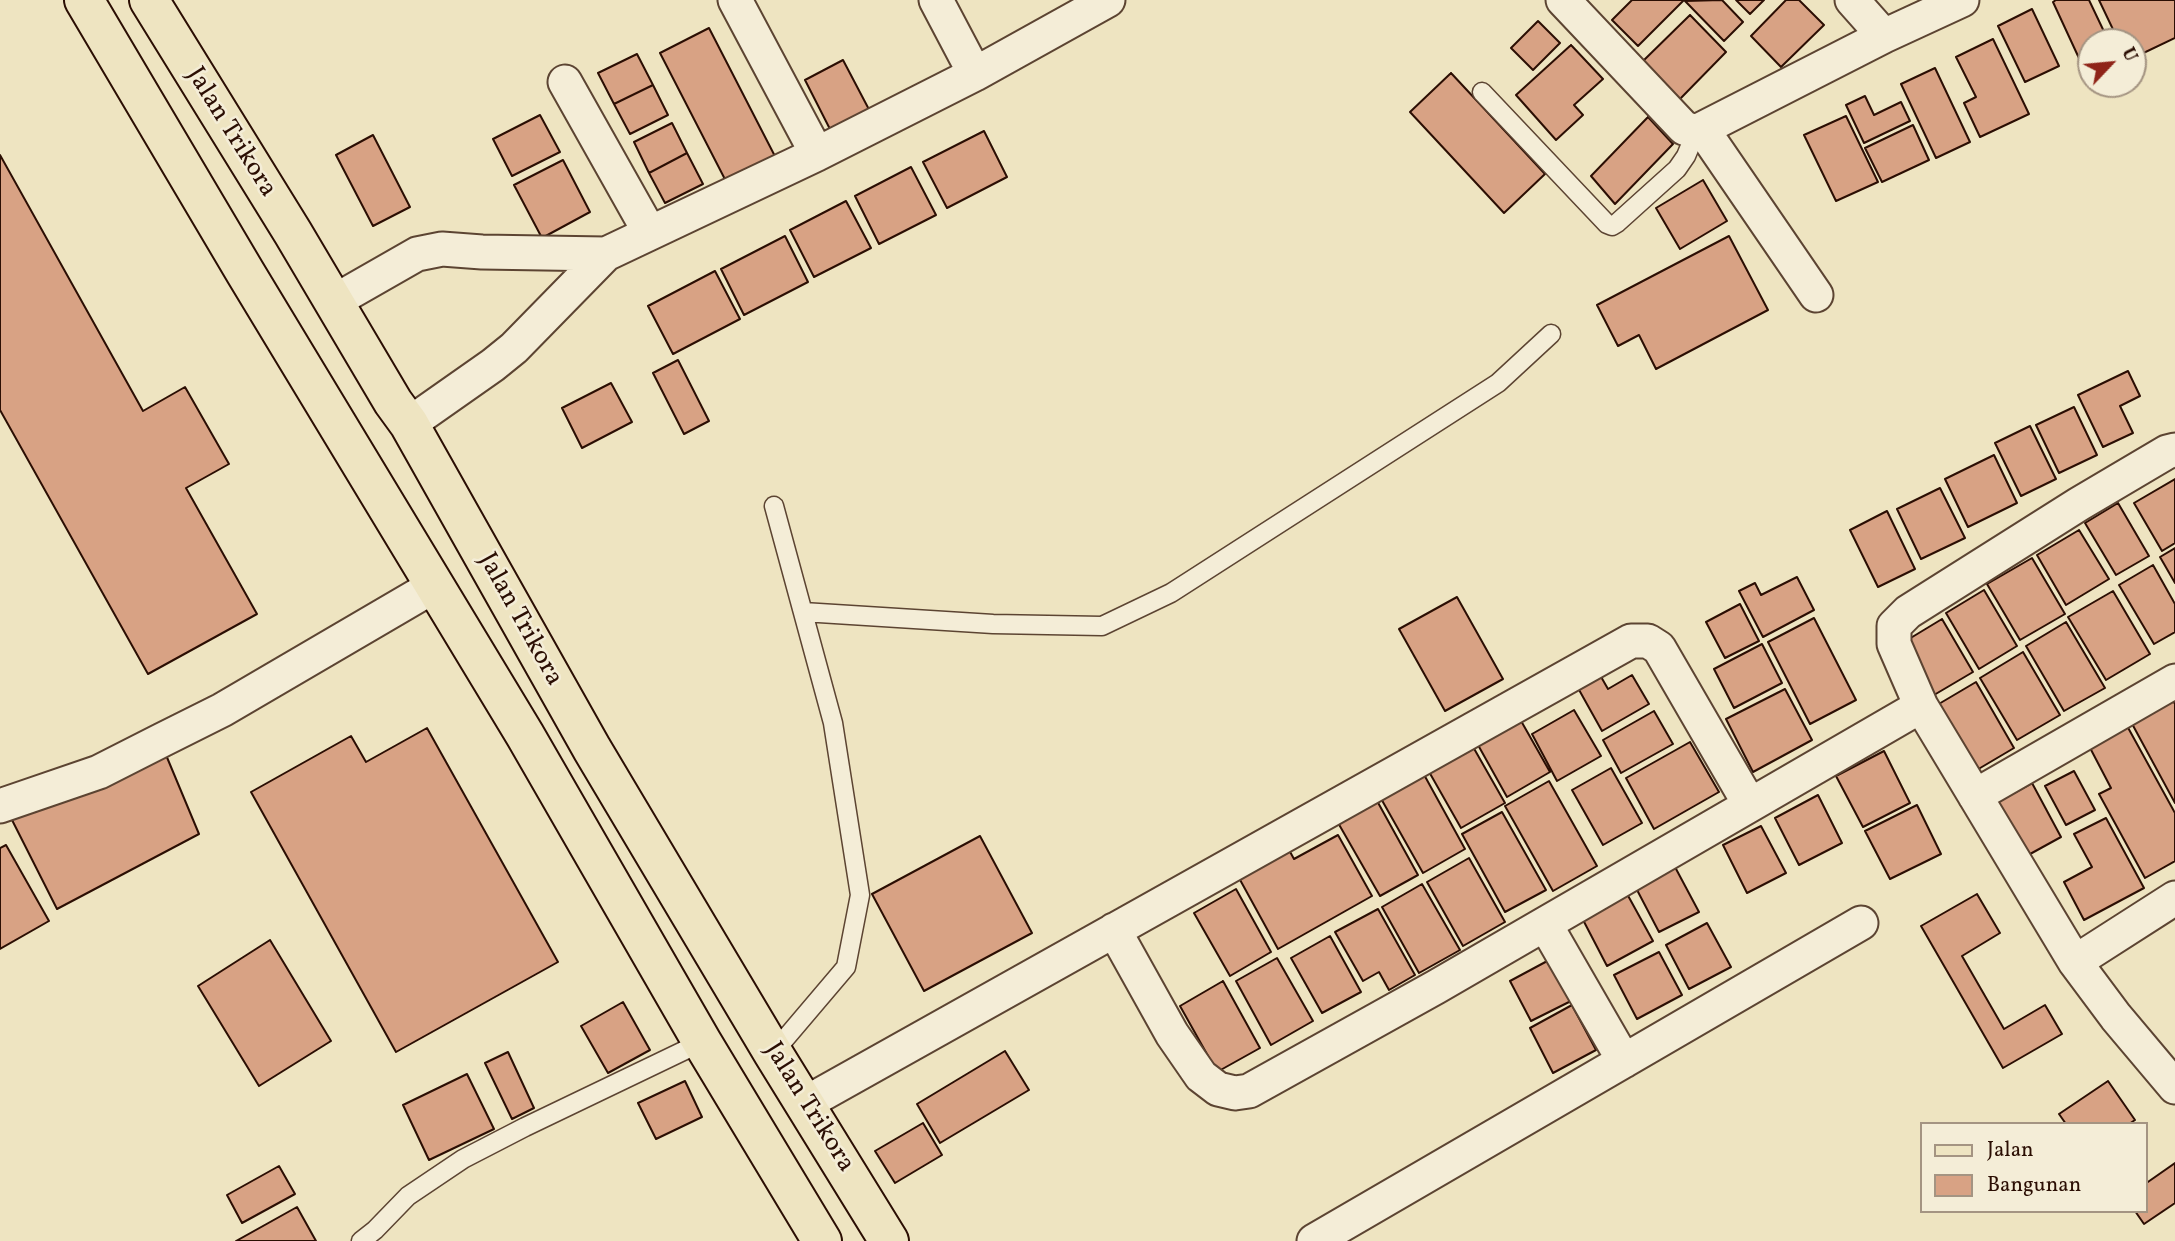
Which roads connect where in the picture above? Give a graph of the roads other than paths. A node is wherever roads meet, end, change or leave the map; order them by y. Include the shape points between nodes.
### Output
1 (84, 0) edge
2 (149, 0) edge
3 (735, 0) edge
4 (936, 0) edge
5 (1108, 0) edge
6 (1563, 0) edge
7 (1852, 0) edge
8 (1957, 1) edge
9 (1884, 36) junction
10 (975, 74) junction
11 (565, 82) dead end
12 (1482, 92) dead end
13 (223, 120) junction
14 (1699, 131) junction
15 (817, 154) junction
16 (181, 161) junction
17 (293, 233) junction
18 (650, 233) junction
19 (606, 254) junction
20 (245, 272) junction
21 (1816, 295) dead end
22 (333, 302) junction
23 (1551, 334) dead end
24 (409, 424) junction
25 (2175, 450) edge
26 (774, 506) dead end
27 (433, 586) junction
28 (803, 612) junction
29 (2175, 681) edge
30 (1921, 706) junction
31 (1975, 796) junction
32 (1750, 805) junction
33 (0, 806) edge
34 (2175, 898) edge
35 (1861, 923) dead end
36 (1545, 924) junction
37 (1114, 930) junction
38 (2075, 962) junction
39 (702, 1042) junction
40 (773, 1053) junction
41 (1623, 1061) junction
42 (2175, 1087) edge
43 (806, 1103) junction
44 (361, 1241) edge
45 (822, 1241) edge
46 (889, 1241) edge
47 (1314, 1241) edge

1 - 16 main road, Jalan Trikora
2 - 13 main road, Jalan Trikora
3 - 15 street
4 - 10 street
5 - 10 street
6 - 14 street via 1684,128
7 - 9 street
8 - 9 street
9 - 14 street
10 - 15 street
11 - 18 street
12 - 14 lane via 1612,226 1677,169
13 - 16 main road via 214,150
13 - 17 main road, Jalan Trikora
14 - 21 street
15 - 18 street
16 - 20 main road, Jalan Trikora
17 - 20 main road via 264,243
17 - 22 main road, Jalan Trikora
18 - 19 street
19 - 22 street via 442,249 417,254
19 - 24 street via 514,348
20 - 27 main road, Jalan Trikora
22 - 24 main road, Jalan Trikora
23 - 28 lane via 1498,383 1171,593 1102,626
24 - 40 main road, Jalan Trikora via 592,749
25 - 30 street via 2078,504 1908,612 1894,626 1894,644
26 - 28 lane
27 - 33 street via 222,710 99,772
27 - 39 main road, Jalan Trikora via 525,735
28 - 40 lane via 834,723 860,895 846,967
29 - 31 street
30 - 31 street
30 - 32 street
31 - 38 street
32 - 36 street
32 - 37 street via 1659,648 1648,641 1631,641
34 - 38 street
35 - 41 street
36 - 37 street via 1290,1069 1249,1091 1235,1093 1201,1076
36 - 41 street
37 - 43 street
38 - 42 street
39 - 44 lane via 463,1159 408,1196
39 - 45 main road, Jalan Trikora
40 - 43 main road, Jalan Trikora
41 - 47 street
43 - 46 main road, Jalan Trikora

